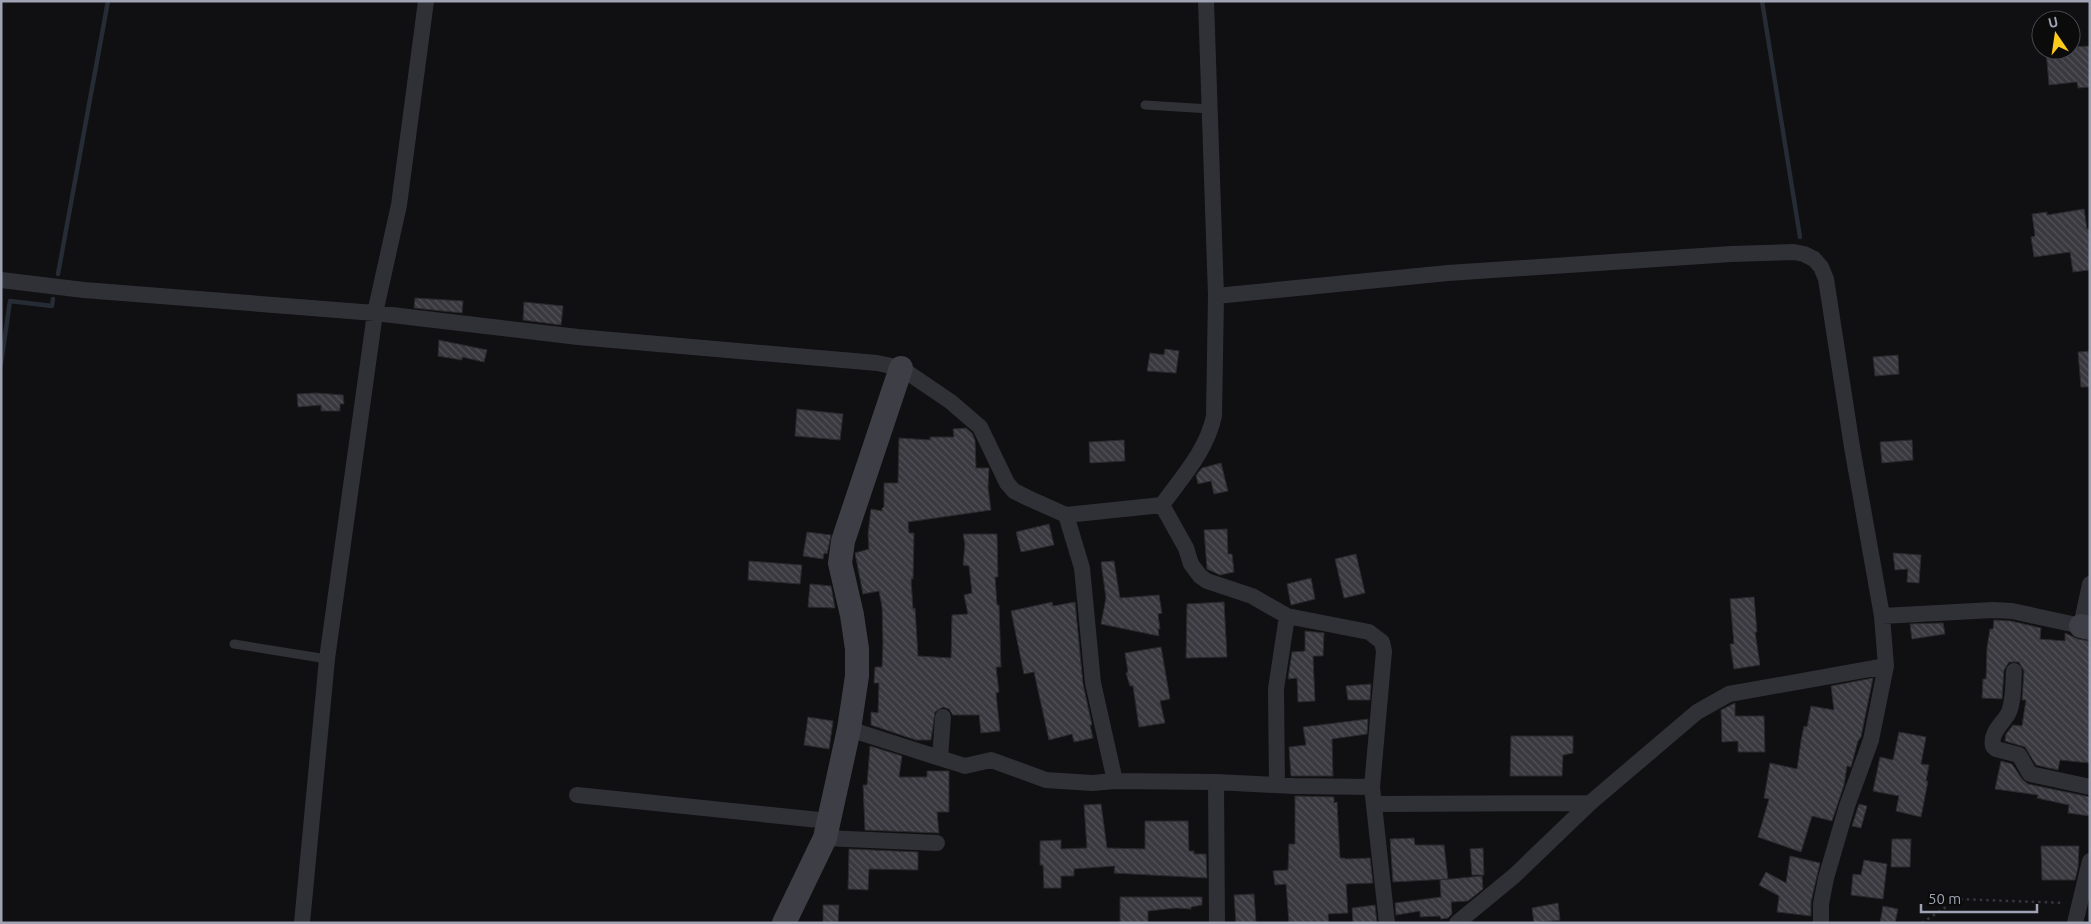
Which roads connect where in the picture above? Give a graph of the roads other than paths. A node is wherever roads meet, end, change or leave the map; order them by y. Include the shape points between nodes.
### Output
1 (426, 1) edge
2 (1206, 1) edge
3 (1145, 105) dead end
4 (1210, 109) junction
5 (1, 280) edge
6 (1216, 296) junction
7 (375, 313) junction
8 (901, 368) junction
9 (1162, 505) junction
10 (1066, 515) junction
11 (2090, 584) edge
12 (1287, 616) junction
13 (1882, 616) junction
14 (2085, 627) edge
15 (234, 644) dead end
16 (327, 659) junction
17 (1886, 666) junction
18 (2014, 670) dead end
19 (943, 717) dead end
20 (849, 730) junction
21 (940, 758) junction
22 (1115, 781) junction
23 (1216, 782) junction
24 (1277, 785) junction
25 (1372, 787) junction
26 (2090, 787) edge
27 (577, 795) dead end
28 (1590, 802) junction
29 (1374, 804) junction
30 (827, 829) junction
31 (937, 843) dead end
32 (2090, 861) edge
33 (302, 923) edge
34 (784, 923) edge
35 (1217, 923) edge
36 (1387, 923) edge
37 (1457, 923) edge
38 (1822, 923) edge
39 (2076, 923) edge

1 - 7 street via 399,205
2 - 4 street
3 - 4 lane
4 - 6 street
5 - 7 street via 84,290
6 - 9 street via 1212,426 1200,452
6 - 13 street via 1448,273 1731,254 1804,254 1814,259 1826,278
7 - 8 street via 578,337 877,363
7 - 16 street
8 - 10 street via 951,402 980,427 1014,491
8 - 20 street via 843,541 840,562 857,649
9 - 10 street
9 - 12 street via 1186,548 1190,564 1200,576 1252,596
10 - 22 street via 1082,568 1093,683
11 - 14 street
12 - 24 street via 1276,689
12 - 25 street via 1368,632 1382,642 1384,651
13 - 14 street via 2012,611
13 - 17 street
15 - 16 lane
16 - 33 street
17 - 28 street via 1729,694 1697,712
17 - 38 street via 1871,740 1826,878 1821,904
18 - 26 street via 2008,713 1994,734 1993,746 2019,755 2030,774
19 - 21 street
20 - 21 street
20 - 30 street
21 - 22 street via 965,766 991,760 1046,780
22 - 23 street
23 - 24 street
23 - 35 street
24 - 25 street
25 - 29 street
27 - 30 street
28 - 29 street
28 - 37 street via 1514,876
29 - 36 street
30 - 31 street
30 - 34 street
32 - 39 street

